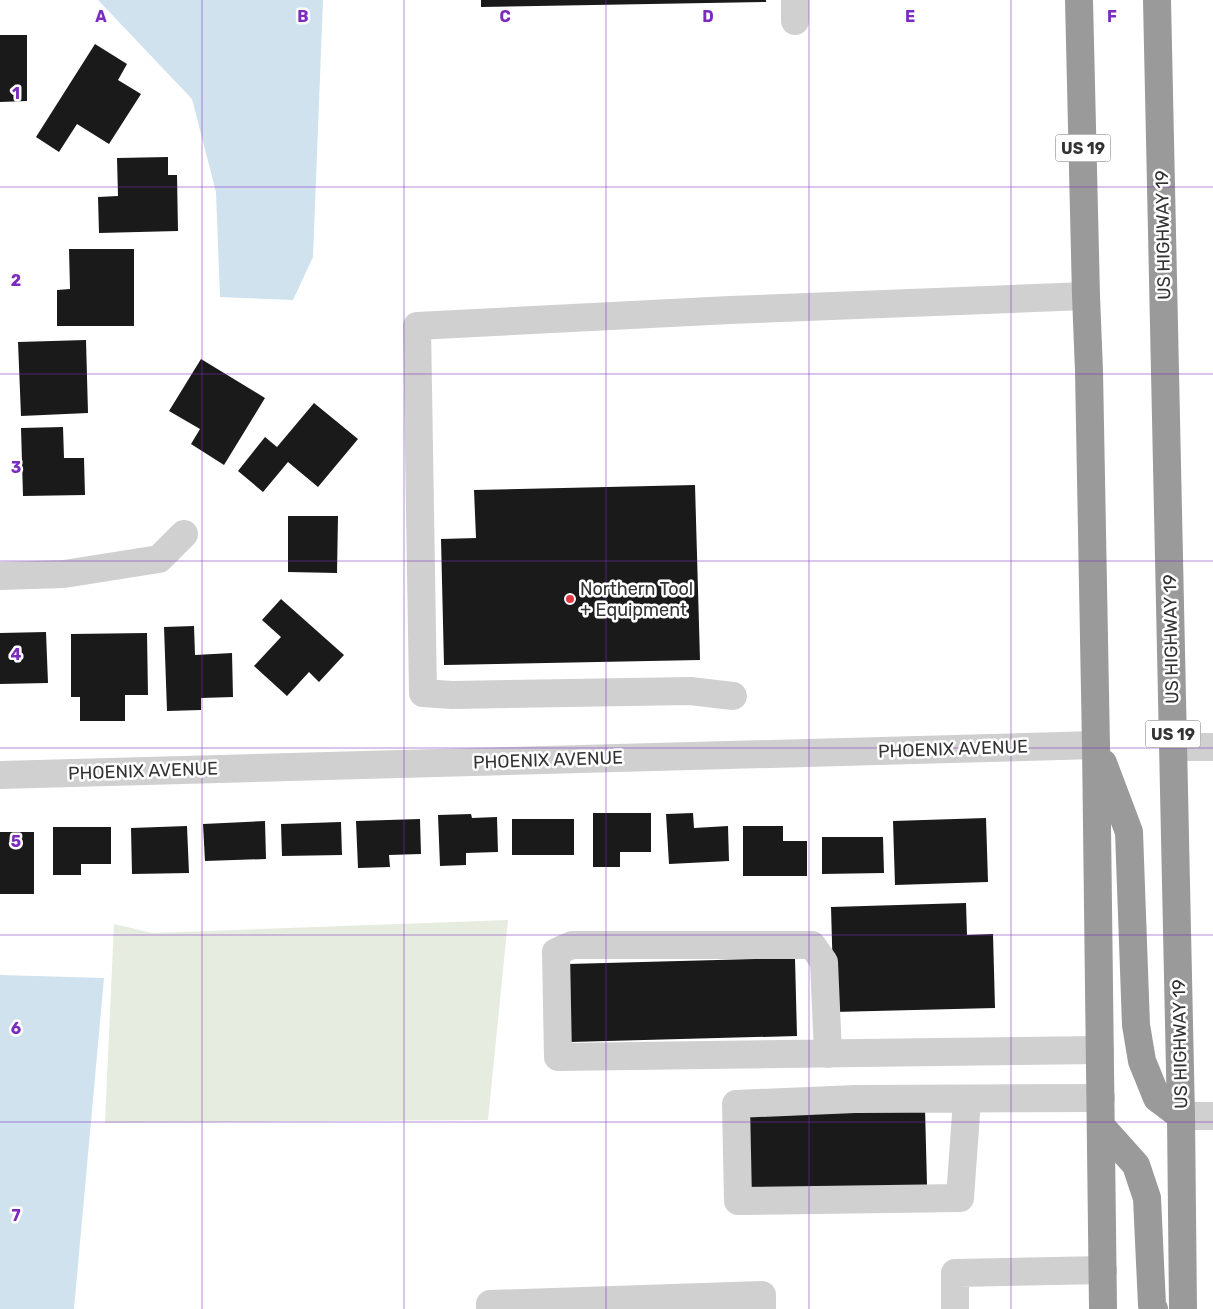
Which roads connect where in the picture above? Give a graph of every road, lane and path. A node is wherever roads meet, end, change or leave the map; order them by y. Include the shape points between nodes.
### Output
1 (1079, 0) edge
2 (1157, 0) edge
3 (1086, 296) junction
4 (184, 534) dead end
5 (0, 576) edge
6 (733, 696) dead end
7 (1096, 745) junction
8 (1174, 747) junction
9 (1213, 747) edge
10 (0, 775) edge
11 (1100, 1050) junction
12 (828, 1054) junction
13 (1101, 1098) junction
14 (967, 1100) junction
15 (1181, 1116) junction
16 (1213, 1116) edge
17 (1101, 1126) junction
18 (1103, 1270) junction
19 (490, 1309) edge
20 (762, 1309) edge
21 (956, 1309) edge
22 (1104, 1309) edge
23 (1154, 1309) edge
24 (1183, 1309) edge

1 - 3 highway, US 19
2 - 8 highway, US HIGHWAY 19 / US 19
3 - 6 street via 417,326 423,693 690,691
3 - 7 highway, US 19
4 - 5 street via 159,559 64,574
7 - 10 street, PHOENIX AVENUE
7 - 11 highway, US 19
7 - 15 highway via 1129,832 1136,1025 1142,1061 1157,1098
8 - 9 street
8 - 15 highway, US HIGHWAY 19 / US 19
11 - 12 street
11 - 13 highway, US 19
12 - 12 street via 824,962 812,945 572,945 556,952 558,1057
13 - 14 street
13 - 17 highway, US 19
14 - 14 street via 854,1099 736,1104 738,1201 960,1198
15 - 16 street
15 - 24 highway, US HIGHWAY 19 / US 19
17 - 18 highway, US 19
17 - 23 highway via 1136,1165 1147,1198
18 - 21 street via 955,1273
18 - 22 highway, US 19
19 - 20 street via 490,1304 762,1295

